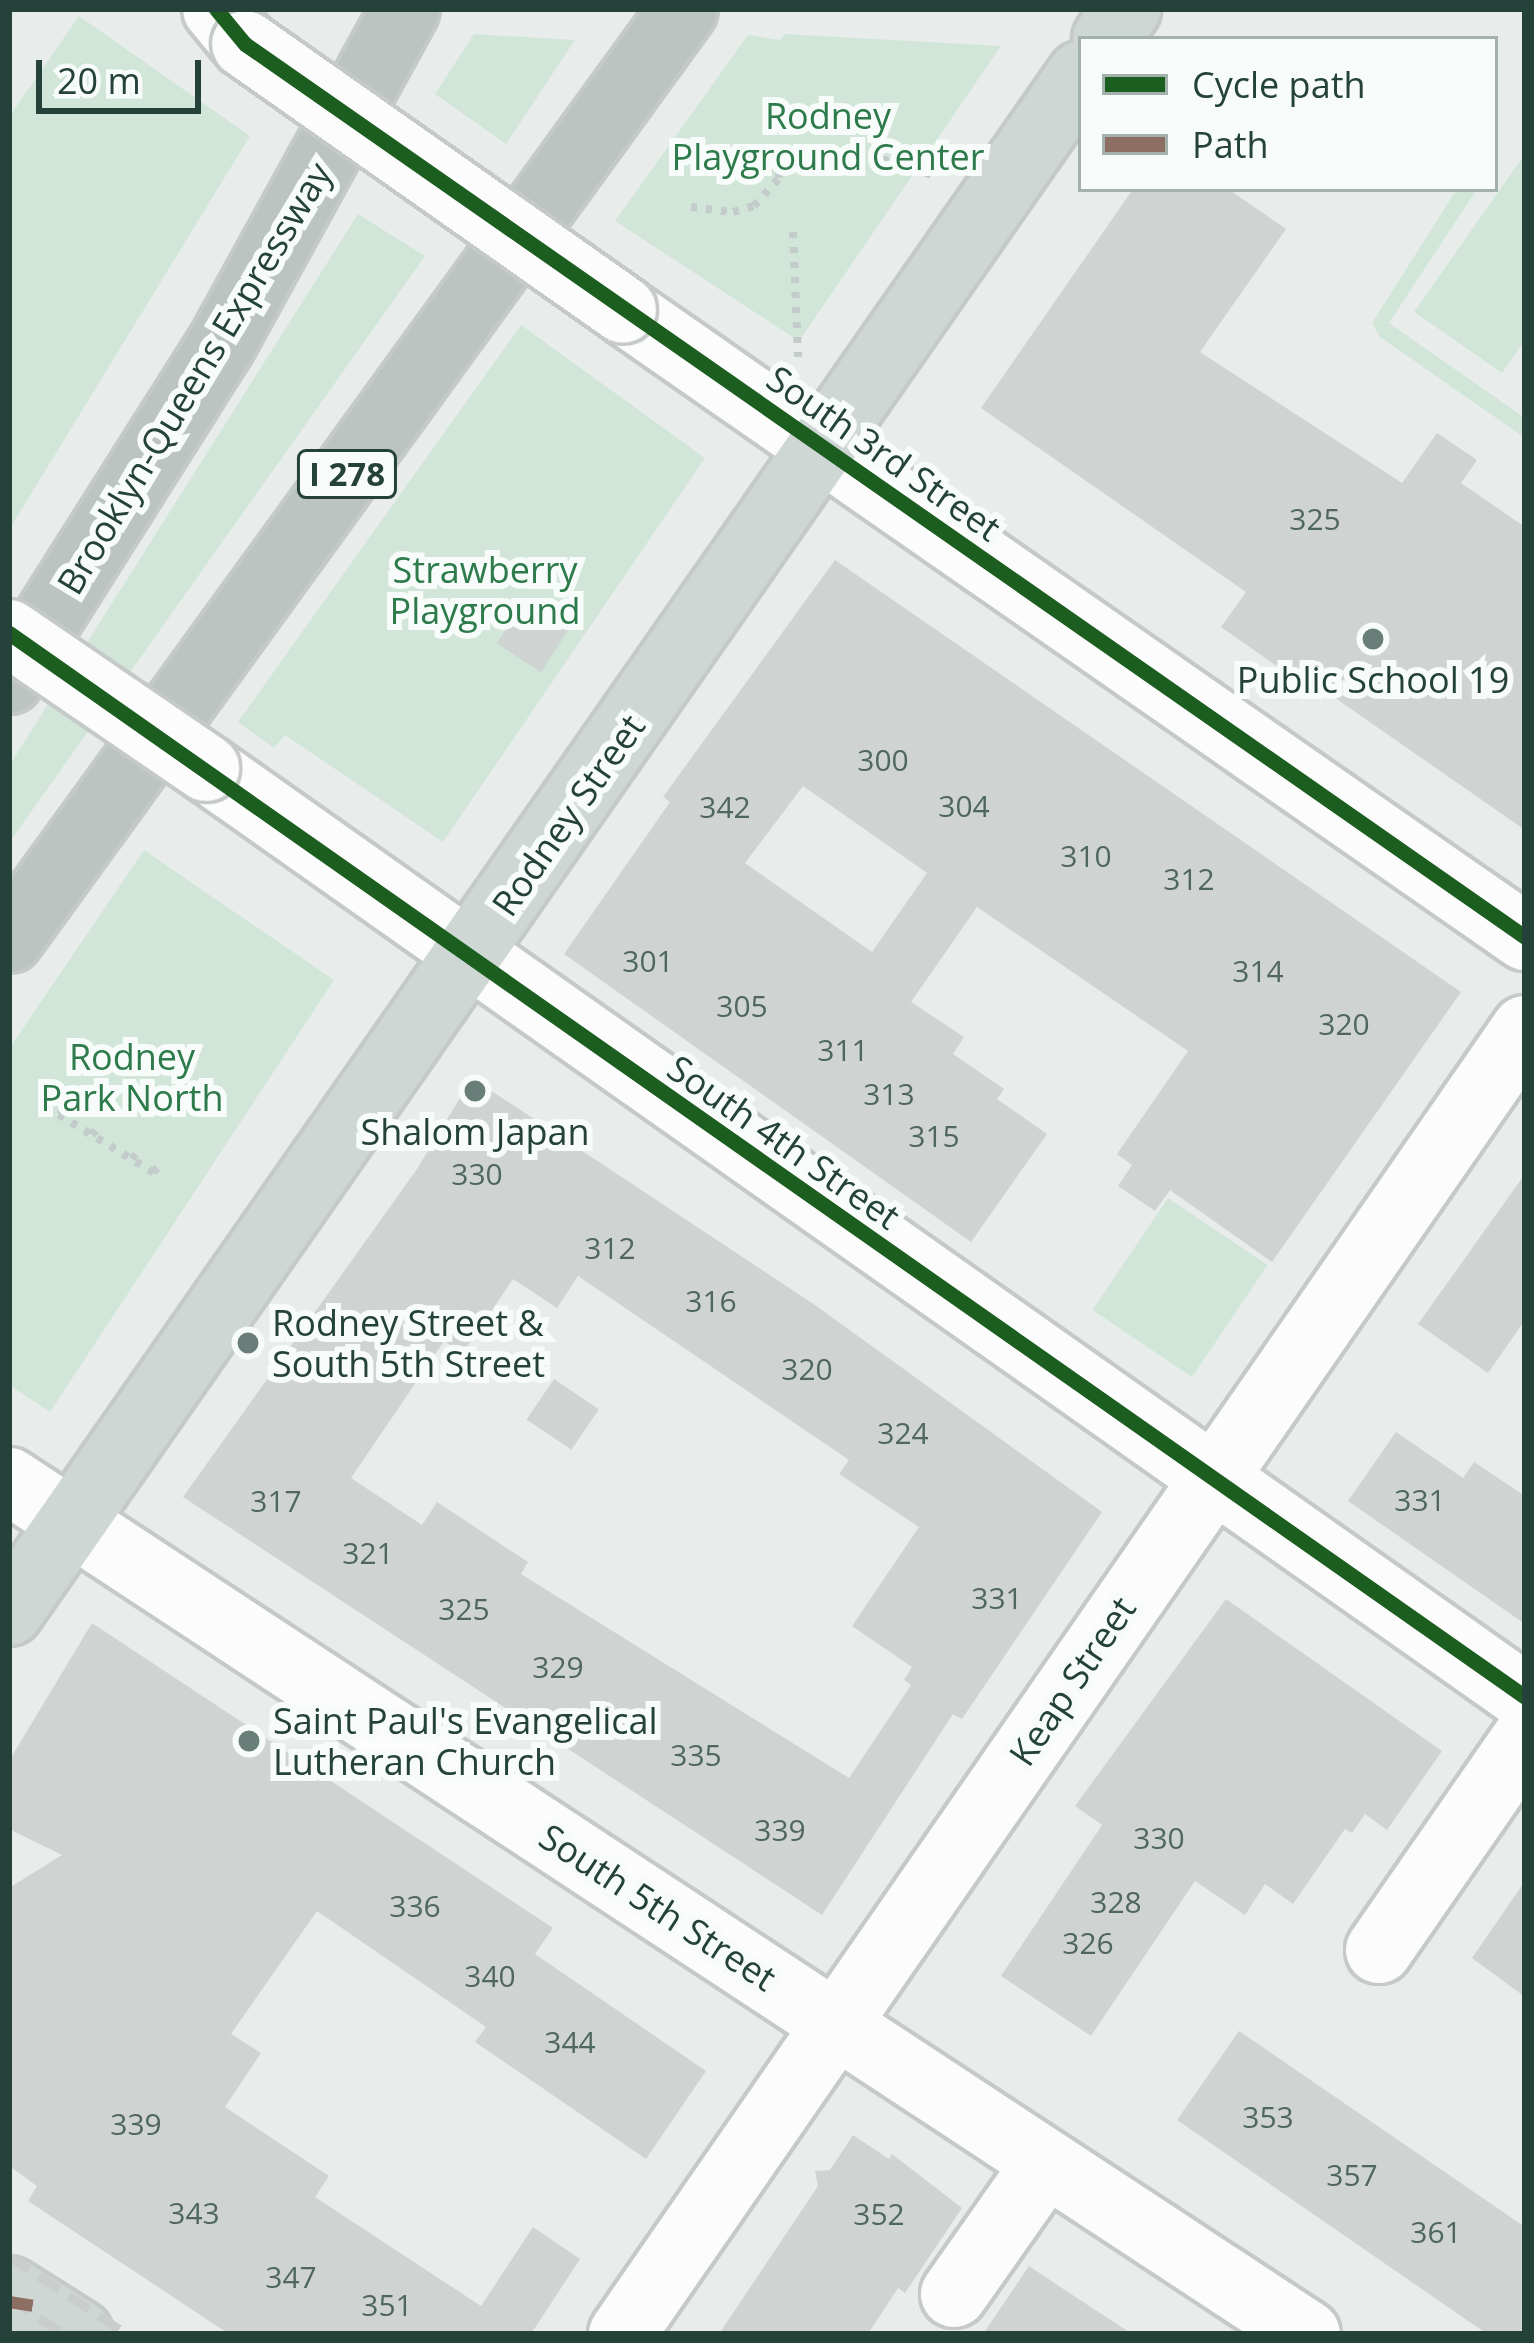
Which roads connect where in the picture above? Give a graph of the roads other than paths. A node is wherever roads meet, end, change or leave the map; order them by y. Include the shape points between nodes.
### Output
1 (406, 9) edge
2 (684, 9) edge
3 (1127, 9) edge
4 (231, 26) edge
5 (1108, 36) edge
6 (1078, 79) edge
7 (823, 446) junction
8 (9, 634) edge
9 (9, 680) edge
10 (1525, 937) edge
11 (9, 939) edge
12 (472, 954) junction
13 (1525, 1029) edge
14 (1211, 1479) junction
15 (9, 1481) edge
16 (73, 1522) junction
17 (9, 1612) edge
18 (1525, 1697) edge
19 (1525, 1739) edge
20 (1379, 1950) dead end
21 (837, 2025) junction
22 (1046, 2163) junction
23 (954, 2294) dead end
24 (622, 2334) edge
25 (1306, 2334) edge

1 - 9 highway, Brooklyn-Queens Expressway via 221,345
2 - 11 highway, I 278
3 - 5 main road
4 - 7 street, South 3rd Street, bridge
6 - 7 main road, Rodney Street
7 - 10 street, South 3rd Street
7 - 12 main road, Rodney Street
8 - 12 street, South 4th Street, bridge
12 - 14 street, South 4th Street
12 - 16 main road, Rodney Street
13 - 14 street, Keap Street
14 - 18 street, South 4th Street
14 - 21 street, Keap Street
15 - 16 street, South 5th Street
16 - 17 main road, Rodney Street
16 - 21 street, South 5th Street
19 - 20 street
21 - 22 street, South 5th Street
21 - 24 street, Keap Street
22 - 23 street
22 - 25 street, South 5th Street

